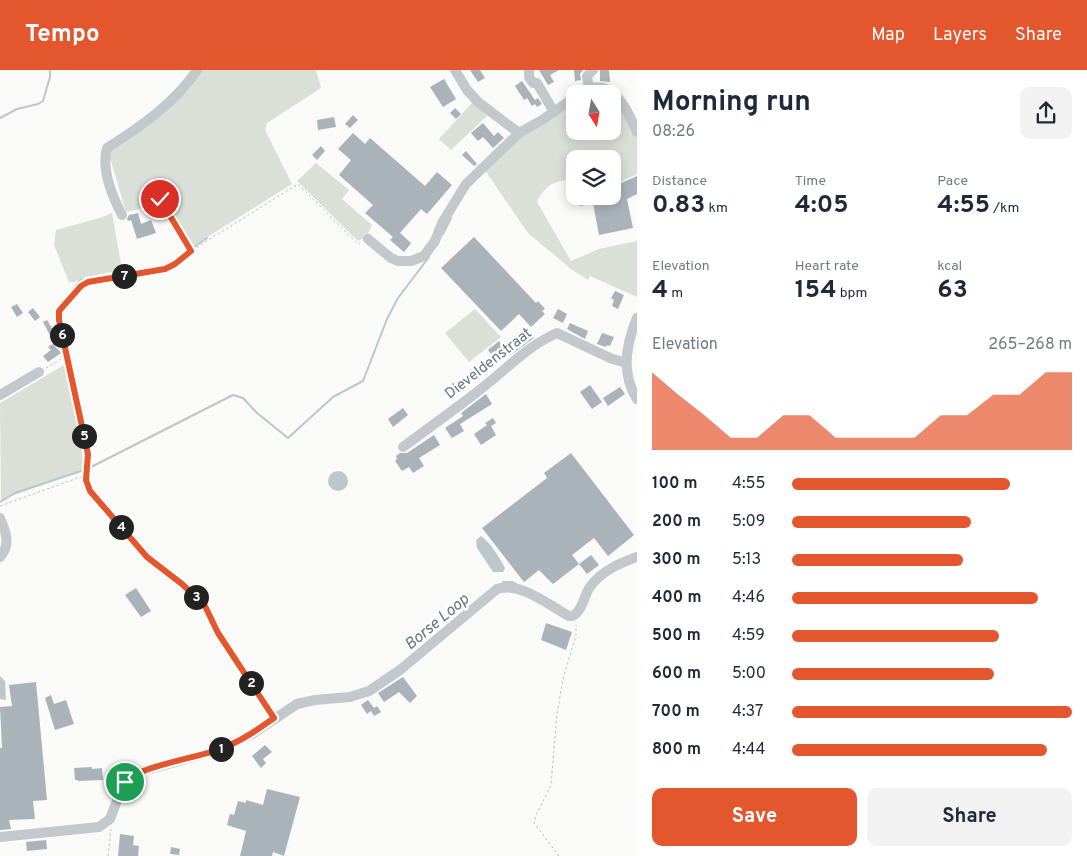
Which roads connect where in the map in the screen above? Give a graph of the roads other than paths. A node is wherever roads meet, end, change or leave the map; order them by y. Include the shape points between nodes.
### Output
1 (197, 70) edge
2 (455, 70) edge
3 (530, 70) edge
4 (593, 70) edge
5 (588, 85) edge
6 (621, 101) edge
7 (566, 103) edge
8 (554, 112) junction
9 (637, 132) edge
10 (519, 133) junction
11 (122, 216) dead end
12 (368, 239) road end
13 (637, 318) edge
14 (626, 362) junction
15 (39, 372) road end
16 (0, 395) edge
17 (637, 399) edge
18 (403, 446) dead end
19 (0, 518) edge
20 (0, 557) edge
21 (637, 557) edge
22 (0, 837) edge

1 - 11 street via 160,110 107,148 106,168
2 - 10 street via 472,96
3 - 8 street via 529,78 537,83
4 - 5 street via 587,76
6 - 9 street
7 - 8 street
8 - 10 street
10 - 12 street via 466,184 424,256 398,261
13 - 14 street
14 - 17 street
14 - 18 street, Dieveldenstraat via 610,358 557,333 510,363 479,391
15 - 16 street
19 - 20 street via 7,543
21 - 22 street via 615,566 594,582 574,616 522,590 503,587 492,592 400,670 369,691 350,697 297,704 252,734 222,749 132,776 122,787 108,822 99,827

